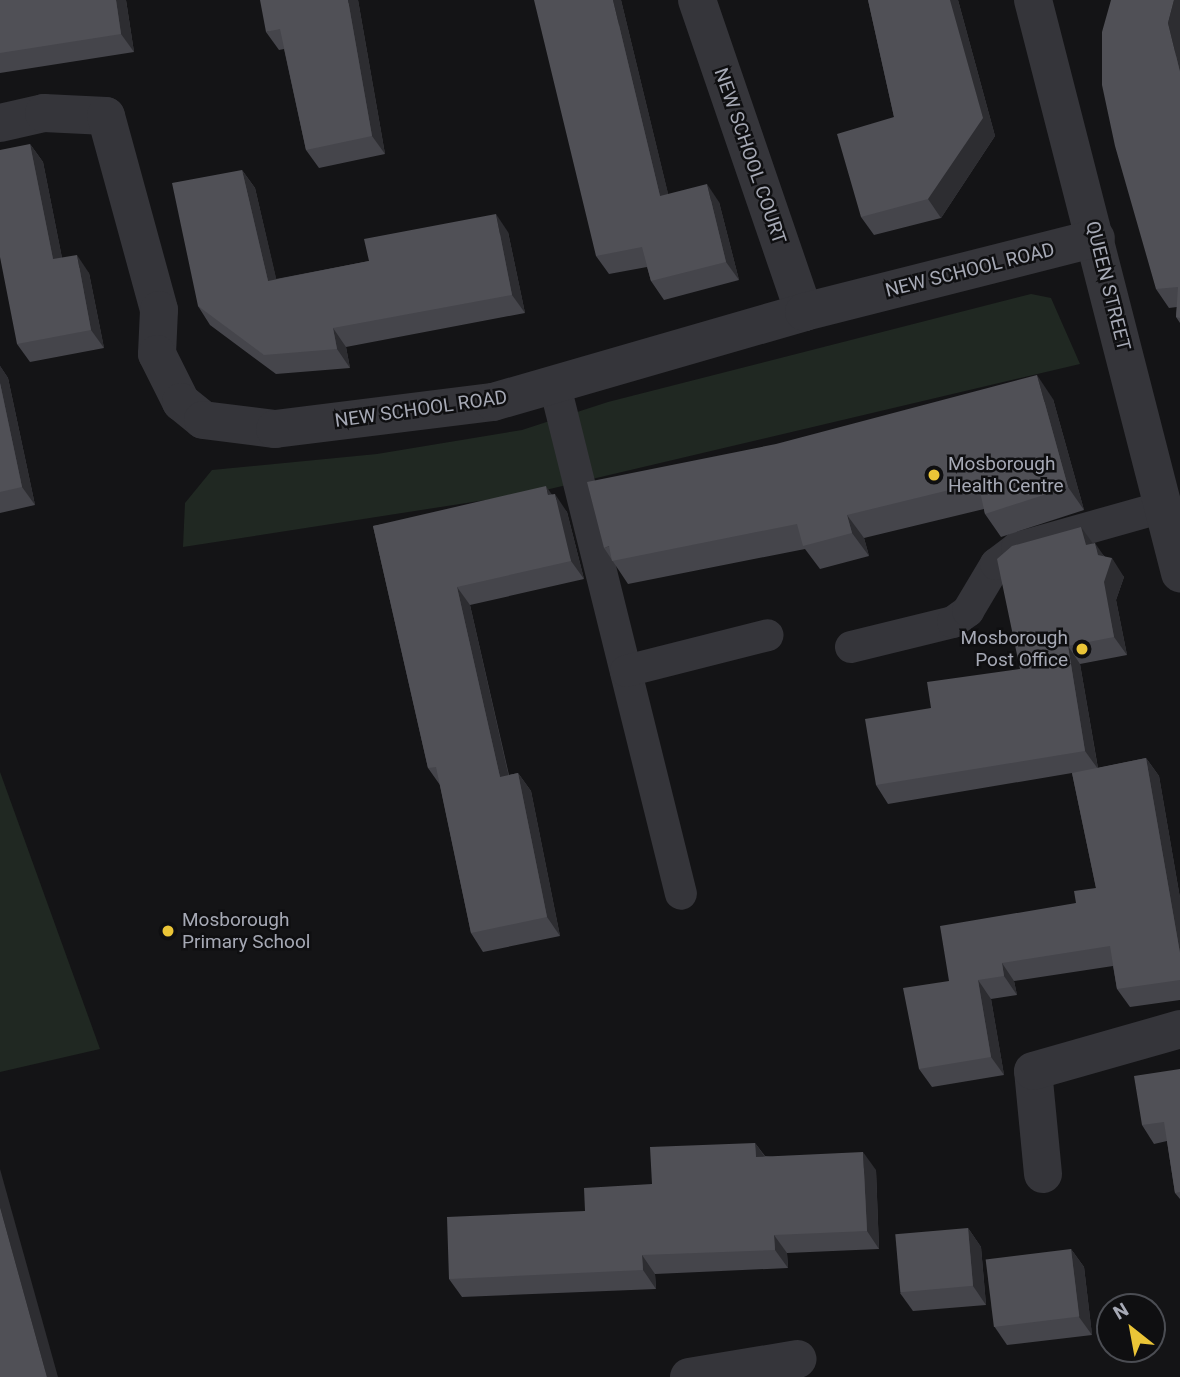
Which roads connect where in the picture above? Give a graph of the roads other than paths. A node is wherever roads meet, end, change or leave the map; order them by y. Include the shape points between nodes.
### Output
1 (697, 0) edge
2 (1033, 0) edge
3 (0, 123) edge
4 (1096, 238) junction
5 (804, 312) junction
6 (555, 386) junction
7 (1163, 507) junction
8 (1180, 573) edge
9 (768, 635) dead end
10 (851, 647) dead end
11 (626, 671) junction
12 (681, 894) dead end
13 (1180, 1029) edge
14 (1043, 1174) dead end
15 (798, 1359) dead end
16 (689, 1377) edge

1 - 5 street, NEW SCHOOL COURT
2 - 4 street, QUEEN STREET
3 - 6 street, NEW SCHOOL ROAD via 44,113 106,116 159,310 157,354 181,402 203,420 275,429 493,402
4 - 5 street, NEW SCHOOL ROAD
4 - 7 street, QUEEN STREET
5 - 6 street, NEW SCHOOL ROAD
6 - 11 lane
7 - 8 street, QUEEN STREET
7 - 10 lane via 1017,548 996,564 968,611 953,622
9 - 11 lane
11 - 12 lane
13 - 14 street via 1034,1071
15 - 16 street

